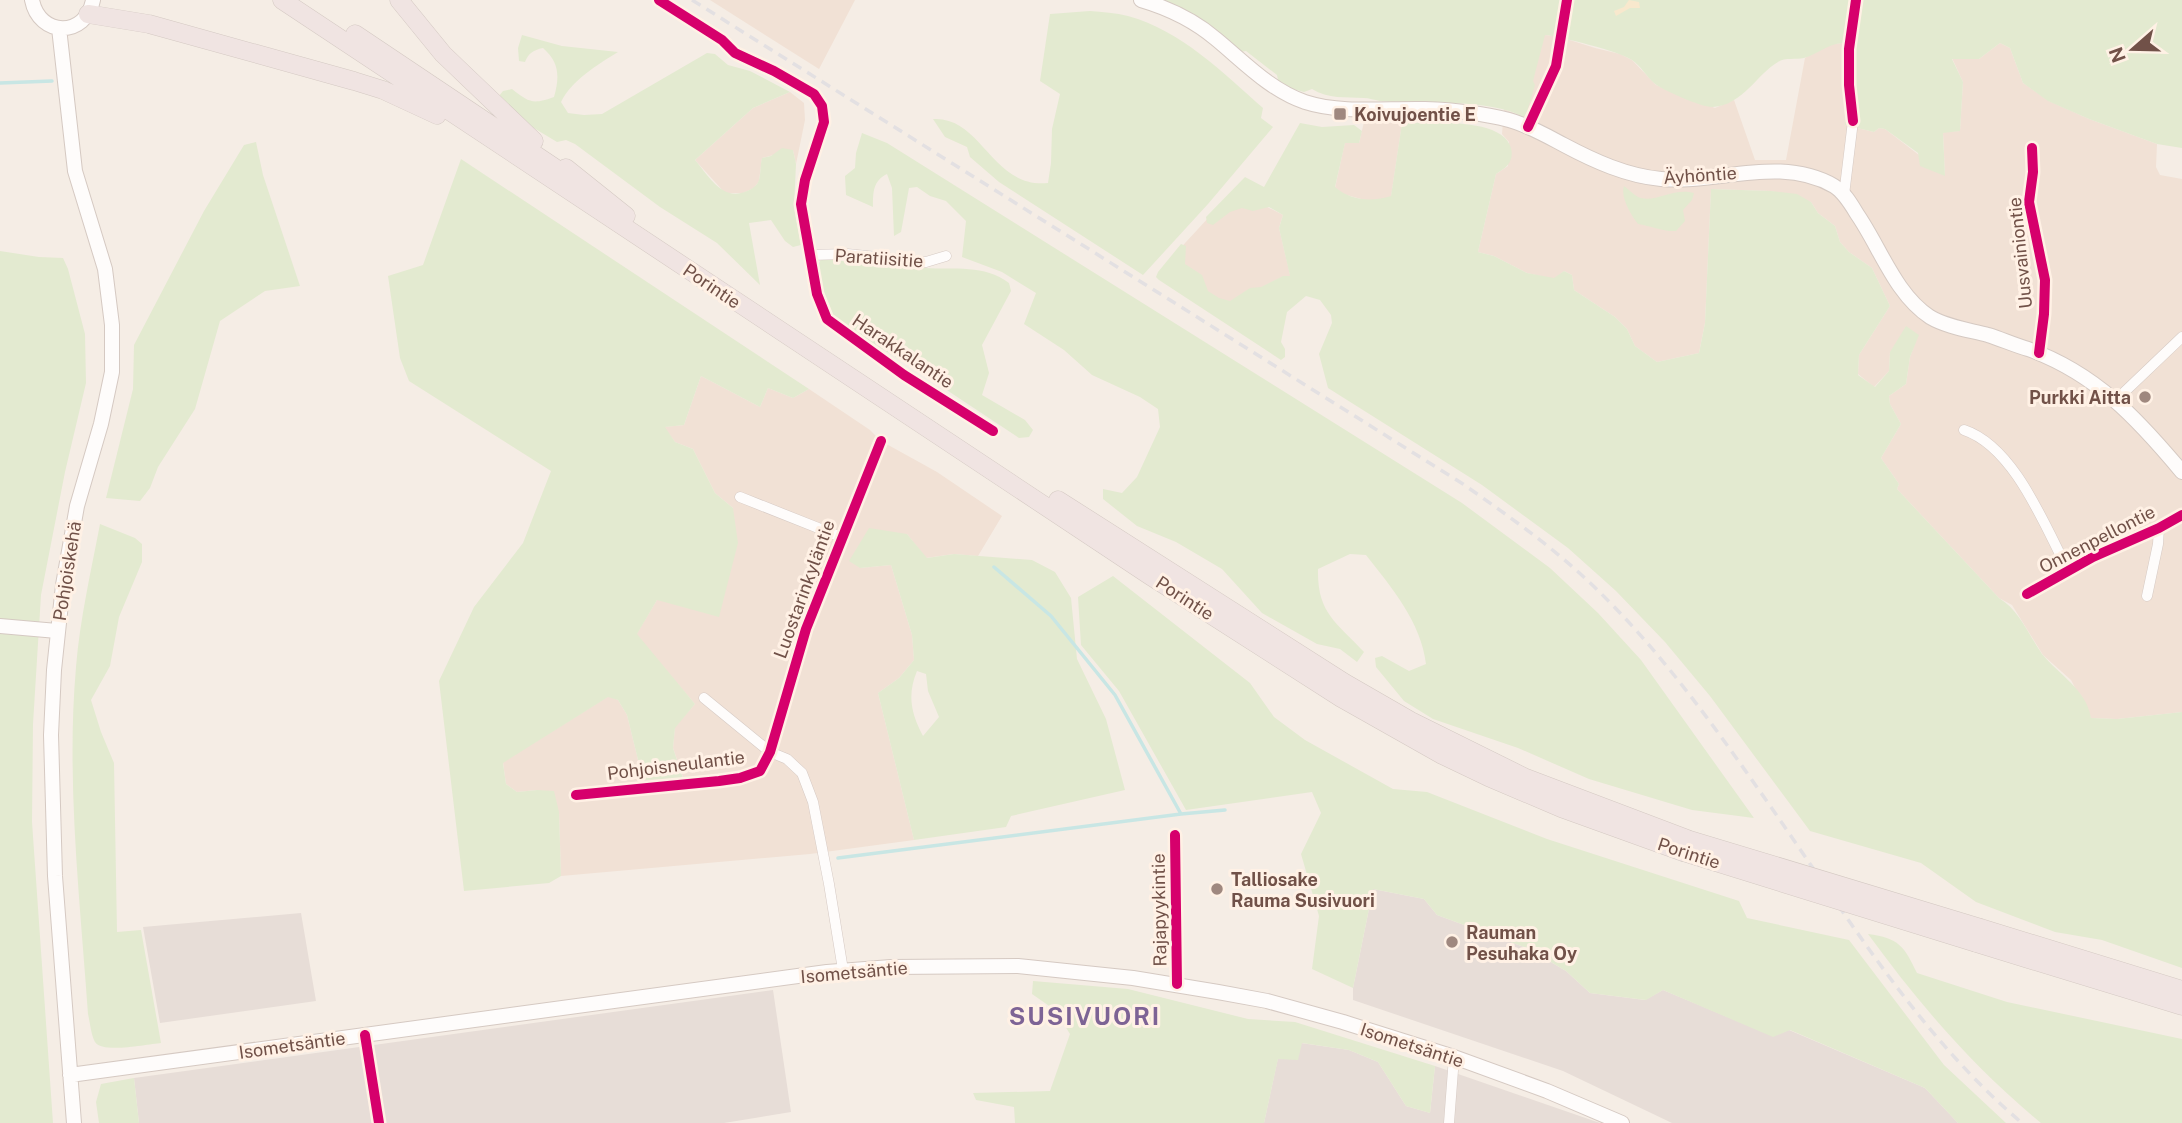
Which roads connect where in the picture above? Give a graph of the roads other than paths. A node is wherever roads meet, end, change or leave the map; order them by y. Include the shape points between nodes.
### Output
1 (32, 0) edge
2 (282, 0) edge
3 (303, 0) edge
4 (399, 0) edge
5 (659, 0) edge
6 (1142, 0) edge
7 (1567, 0) edge
8 (90, 7) edge
9 (60, 28) junction
10 (1853, 121) dead end
11 (1528, 127) junction
12 (2032, 148) dead end
13 (536, 169) junction
14 (1844, 195) junction
15 (626, 216) junction
16 (810, 255) junction
17 (946, 256) dead end
18 (2182, 337) edge
19 (2039, 353) junction
20 (2116, 400) junction
21 (1964, 430) dead end
22 (993, 431) dead end
23 (881, 442) dead end
24 (2182, 472) edge
25 (740, 497) dead end
26 (2182, 515) edge
27 (2159, 528) junction
28 (841, 537) junction
29 (2069, 572) junction
30 (2027, 594) dead end
31 (2147, 596) dead end
32 (0, 626) edge
33 (57, 631) junction
34 (704, 698) dead end
35 (770, 752) junction
36 (576, 795) dead end
37 (1175, 835) dead end
38 (1685, 845) junction
39 (1979, 936) junction
40 (843, 970) junction
41 (1177, 984) junction
42 (2182, 990) edge
43 (2182, 1006) edge
44 (365, 1035) junction
45 (1454, 1058) junction
46 (70, 1075) junction
47 (74, 1123) edge
48 (379, 1123) edge
49 (1449, 1123) edge
50 (1622, 1123) edge

1 - 9 main road via 41,20
2 - 13 highway, Porintie
3 - 15 highway, Porintie
4 - 15 highway via 490,102
5 - 16 street, Harakkalantie via 735,53 819,99 824,122 801,204
6 - 11 main road, Äyhöntie via 1194,24 1276,88 1303,101 1341,108 1478,113
7 - 11 street via 1556,66
8 - 9 main road via 73,27
8 - 13 highway via 383,90
9 - 33 main road, Pohjoiskehä via 75,171 105,269 112,372 77,506
10 - 14 street
11 - 14 main road, Äyhöntie via 1591,158 1644,177 1784,172 1810,177
12 - 19 street, Uusvainiontie via 2029,202 2045,280
13 - 38 highway, Porintie via 1341,698 1488,777 1561,808
14 - 19 main road, Äyhöntie via 1898,281 1931,317
15 - 38 highway, Porintie via 1345,683 1494,764
16 - 17 street, Paratiisitie via 926,262
16 - 22 street, Harakkalantie via 827,319
18 - 20 street
19 - 20 main road, Äyhöntie via 2084,376
20 - 24 main road, Äyhöntie
21 - 29 street via 1997,450 2015,473
23 - 28 street, Luostarinkyläntie
25 - 28 street
26 - 27 street, Onnenpellontie
27 - 29 street, Onnenpellontie
27 - 31 street
28 - 35 street, Luostarinkyläntie via 806,629
29 - 30 street, Onnenpellontie
32 - 33 main road
33 - 46 main road, Pohjoiskehä via 51,735 55,876
34 - 35 street
35 - 36 street, Pohjoisneulantie via 760,771 740,778
35 - 40 street via 802,773 813,802
37 - 41 street, Rajapyykintie
38 - 39 highway, Porintie, bridge
39 - 42 highway, Porintie
39 - 43 highway, Porintie
40 - 41 main road, Isometsäntie via 1018,966
40 - 44 main road, Isometsäntie
41 - 45 main road, Isometsäntie via 1267,1001
44 - 46 main road, Isometsäntie
44 - 48 street
45 - 49 street
45 - 50 main road, Isometsäntie
46 - 47 main road, Pohjoiskehä

